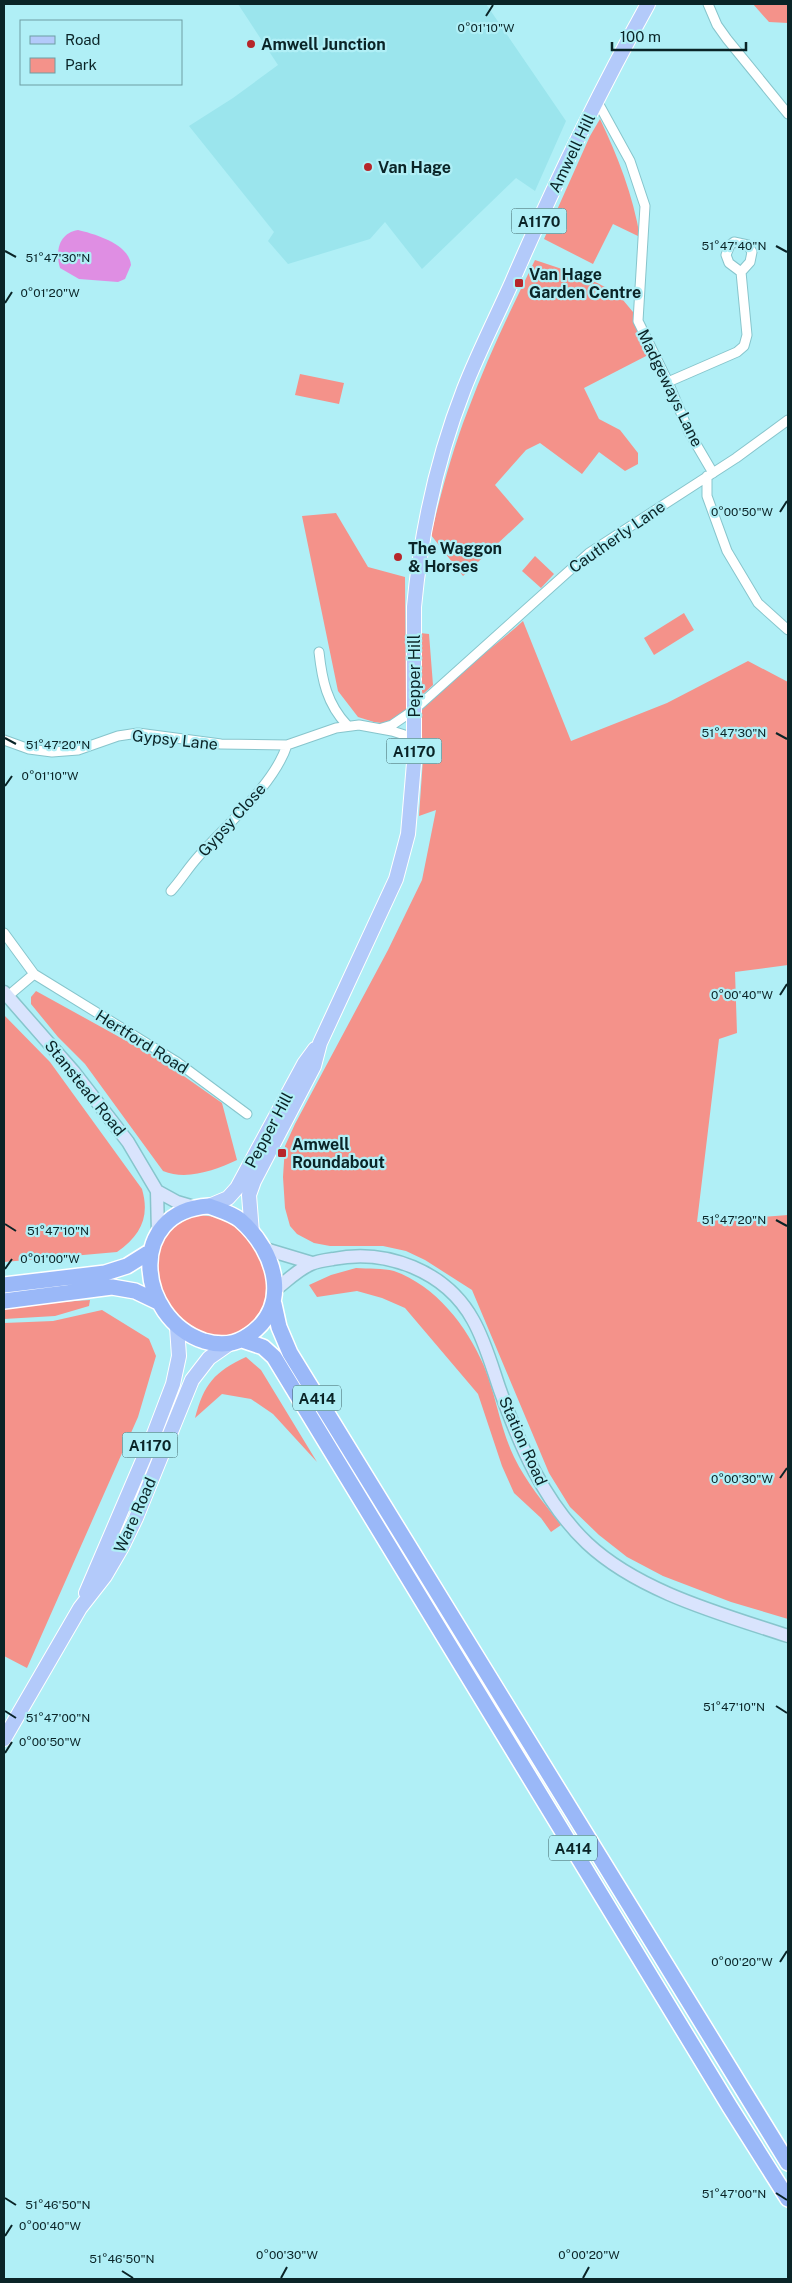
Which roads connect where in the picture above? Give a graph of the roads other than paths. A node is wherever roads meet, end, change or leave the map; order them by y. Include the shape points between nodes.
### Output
1 (648, 4) edge
2 (708, 4) edge
3 (597, 101) junction
4 (788, 114) edge
5 (741, 272) dead end
6 (668, 382) junction
7 (788, 420) edge
8 (446, 444) joint
9 (710, 474) junction
10 (690, 486) junction
11 (707, 496) junction
12 (788, 630) edge
13 (320, 652) dead end
14 (414, 710) junction
15 (347, 725) junction
16 (382, 728) junction
17 (414, 738) junction
18 (4, 740) edge
19 (286, 745) junction
20 (171, 891) dead end
21 (4, 933) edge
22 (34, 974) junction
23 (6, 994) edge
24 (320, 1043) junction
25 (247, 1114) dead end
26 (157, 1191) junction
27 (201, 1207) junction
28 (158, 1233) junction
29 (252, 1233) junction
30 (262, 1248) junction
31 (151, 1251) junction
32 (312, 1263) junction
33 (4, 1285) edge
34 (274, 1297) junction
35 (4, 1301) edge
36 (158, 1302) junction
37 (177, 1327) junction
38 (235, 1342) junction
39 (80, 1608) junction
40 (788, 1636) edge
41 (4, 1739) edge
42 (788, 2163) edge
43 (788, 2199) edge

1 - 3 main road, Amwell Hill / A1170
2 - 4 street via 727,39
3 - 6 street, Madgeways Lane via 630,160 645,206 638,321
3 - 8 main road, Amwell Hill / A1170 via 477,358 453,417
5 - 6 street via 747,336 744,346
6 - 9 street, Madgeways Lane
7 - 9 street, Cautherly Lane
8 - 14 main road, Pepper Hill / A1170 via 429,509 414,606
9 - 10 street, Cautherly Lane
9 - 11 street
10 - 11 street
10 - 14 street, Cautherly Lane via 588,553
11 - 12 street via 727,551 758,603
13 - 15 street via 325,689 333,708
14 - 16 street
14 - 17 main road, Pepper Hill / A1170
15 - 16 street, Gypsy Lane
15 - 19 street, Gypsy Lane
16 - 17 street, Gypsy Lane
17 - 24 main road, Pepper Hill / A1170 via 412,804 403,857 384,906
18 - 19 street, Gypsy Lane via 28,749 52,752 88,748 128,733 158,734 221,744
19 - 20 street, Gypsy Close via 271,776
21 - 22 street, Hertford Road
22 - 23 street
22 - 25 street, Hertford Road via 177,1062
23 - 26 main road, Stanstead Road via 103,1108
24 - 27 main road, Pepper Hill / A1170 via 304,1064 238,1188 228,1198
24 - 29 main road, Pepper Hill / A1170 via 314,1066 248,1195
26 - 27 main road via 177,1202
26 - 28 main road, Stanstead Road
27 - 28 highway via 180,1213
27 - 29 highway via 238,1219
28 - 31 highway
29 - 30 highway
30 - 32 main road, Station Road
30 - 34 highway via 273,1270
31 - 33 highway via 127,1266 105,1273
31 - 36 highway via 151,1283
32 - 34 main road, Station Road via 293,1274
32 - 40 main road, Station Road via 347,1256 399,1261 425,1273 452,1293 473,1319 509,1416 542,1486 587,1543 616,1566 652,1586 714,1612
34 - 38 highway via 265,1320 255,1332
34 - 42 highway, A414 via 279,1327 290,1354
35 - 36 highway via 112,1287 135,1290
36 - 37 highway
37 - 38 highway via 205,1341
37 - 39 main road, Ware Road / A1170 via 179,1356 173,1384
38 - 39 main road, Ware Road / A1170 via 209,1358 192,1380 126,1540 105,1576
38 - 43 highway, A414 via 263,1347 274,1356
39 - 41 main road, Ware Road / A1170

